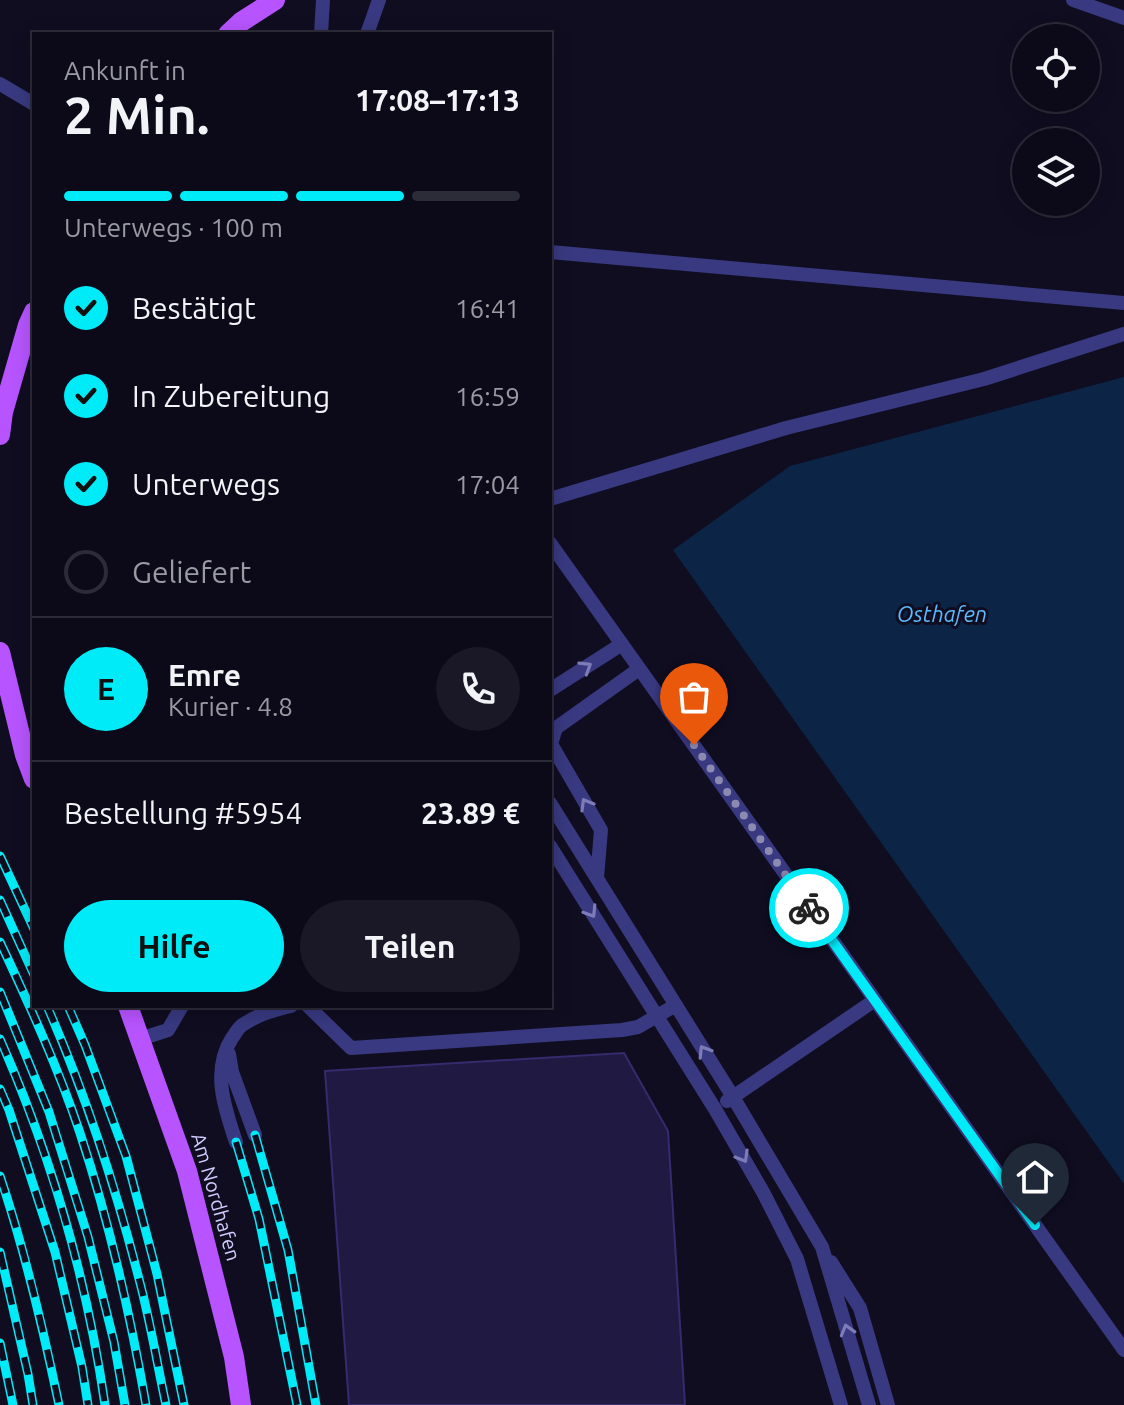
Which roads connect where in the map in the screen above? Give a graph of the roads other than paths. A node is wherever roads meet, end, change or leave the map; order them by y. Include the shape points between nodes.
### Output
1 (275, 0) edge
2 (323, 0) edge
3 (379, 0) edge
4 (1073, 0) edge
5 (1124, 18) edge
6 (230, 32) edge
7 (321, 32) edge
8 (368, 32) edge
9 (0, 84) edge
10 (32, 103) edge
11 (552, 252) edge
12 (1124, 303) edge
13 (32, 316) edge
14 (1124, 334) edge
15 (0, 435) edge
16 (552, 498) edge
17 (552, 546) edge
18 (622, 644) junction
19 (0, 652) edge
20 (639, 669) junction
21 (552, 689) edge
22 (552, 741) edge
23 (552, 746) edge
24 (32, 774) edge
25 (552, 806) edge
26 (552, 849) edge
27 (597, 878) junction
28 (875, 1000) junction
29 (676, 1005) junction
30 (129, 1008) edge
31 (181, 1008) edge
32 (283, 1008) edge
33 (310, 1008) edge
34 (657, 1017) junction
35 (140, 1039) junction
36 (227, 1046) junction
37 (733, 1097) junction
38 (715, 1109) junction
39 (255, 1135) dead end
40 (236, 1142) dead end
41 (822, 1247) junction
42 (1124, 1350) edge
43 (241, 1405) edge
44 (841, 1405) edge
45 (869, 1405) edge
46 (888, 1405) edge

1 - 6 main road
2 - 7 lane
3 - 8 lane
4 - 5 lane
9 - 10 lane
11 - 12 lane
13 - 15 main road
14 - 16 lane via 984,379 786,428
17 - 18 lane
18 - 20 lane
21 -> 18 lane
19 - 24 main road
22 -> 20 lane via 556,728
20 - 28 lane
27 -> 23 lane via 601,830
25 - 27 lane
26 -> 34 lane
27 - 29 lane
28 - 37 lane
28 - 42 lane
29 - 34 lane
37 -> 29 lane
30 - 35 main road, Am Nordhafen
31 - 35 lane via 168,1030
32 - 36 lane via 240,1026
33 - 34 lane via 351,1048 622,1030
34 - 38 lane
35 - 43 main road, Am Nordhafen via 187,1171
36 - 39 lane
36 - 40 lane via 220,1077
37 - 38 lane
37 - 41 lane
38 -> 44 lane via 797,1259
45 -> 41 lane
41 - 46 lane via 860,1308

